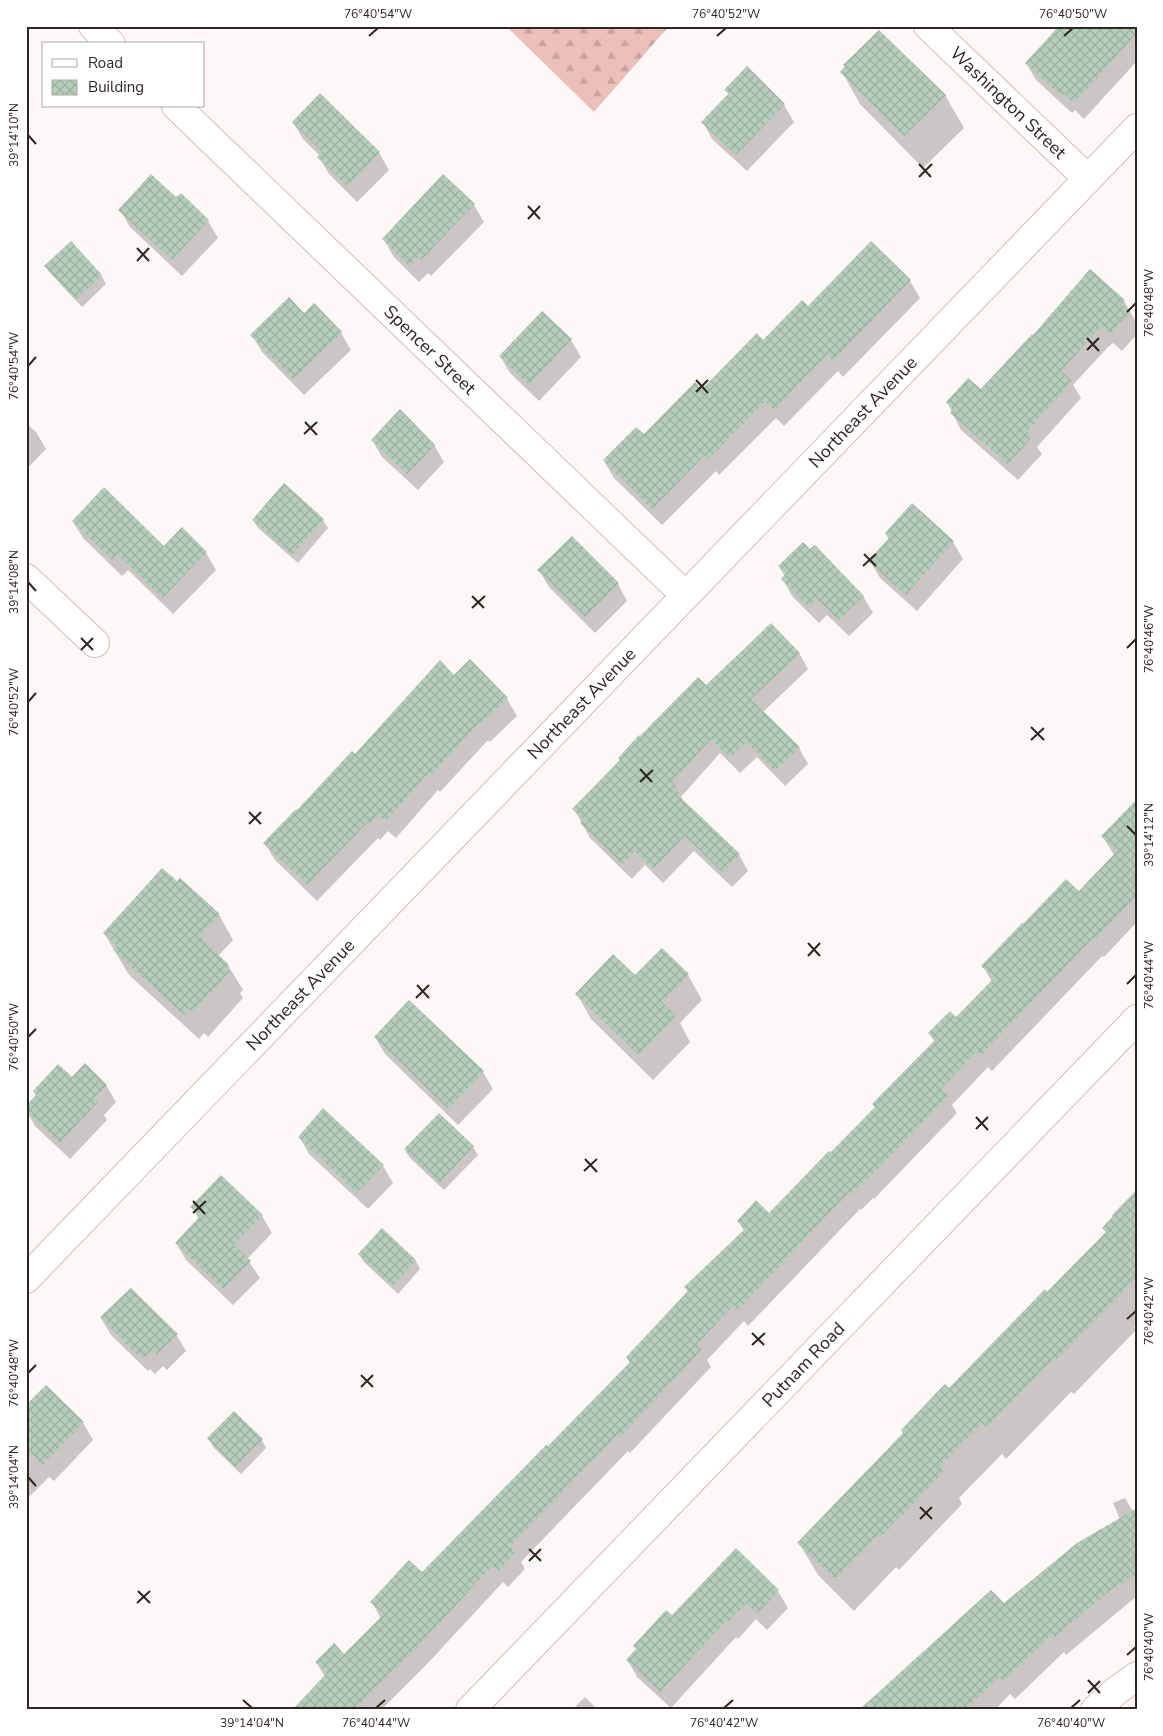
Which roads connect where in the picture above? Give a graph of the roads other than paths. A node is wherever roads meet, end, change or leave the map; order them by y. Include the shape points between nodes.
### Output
1 (92, 26) edge
2 (928, 26) edge
3 (109, 42) edge
4 (178, 108) edge
5 (1137, 128) edge
6 (1088, 179) junction
7 (26, 578) edge
8 (685, 595) junction
9 (95, 643) dead end
10 (1137, 1019) edge
11 (26, 1279) edge
12 (1137, 1676) edge
13 (470, 1710) edge
14 (1094, 1710) edge

1 - 3 street
2 - 6 street, Washington Street
4 - 8 street, Spencer Street
5 - 6 street, Northeast Avenue
6 - 8 street, Northeast Avenue
7 - 9 street
8 - 11 street, Northeast Avenue
10 - 13 street, Putnam Road
12 - 14 street

